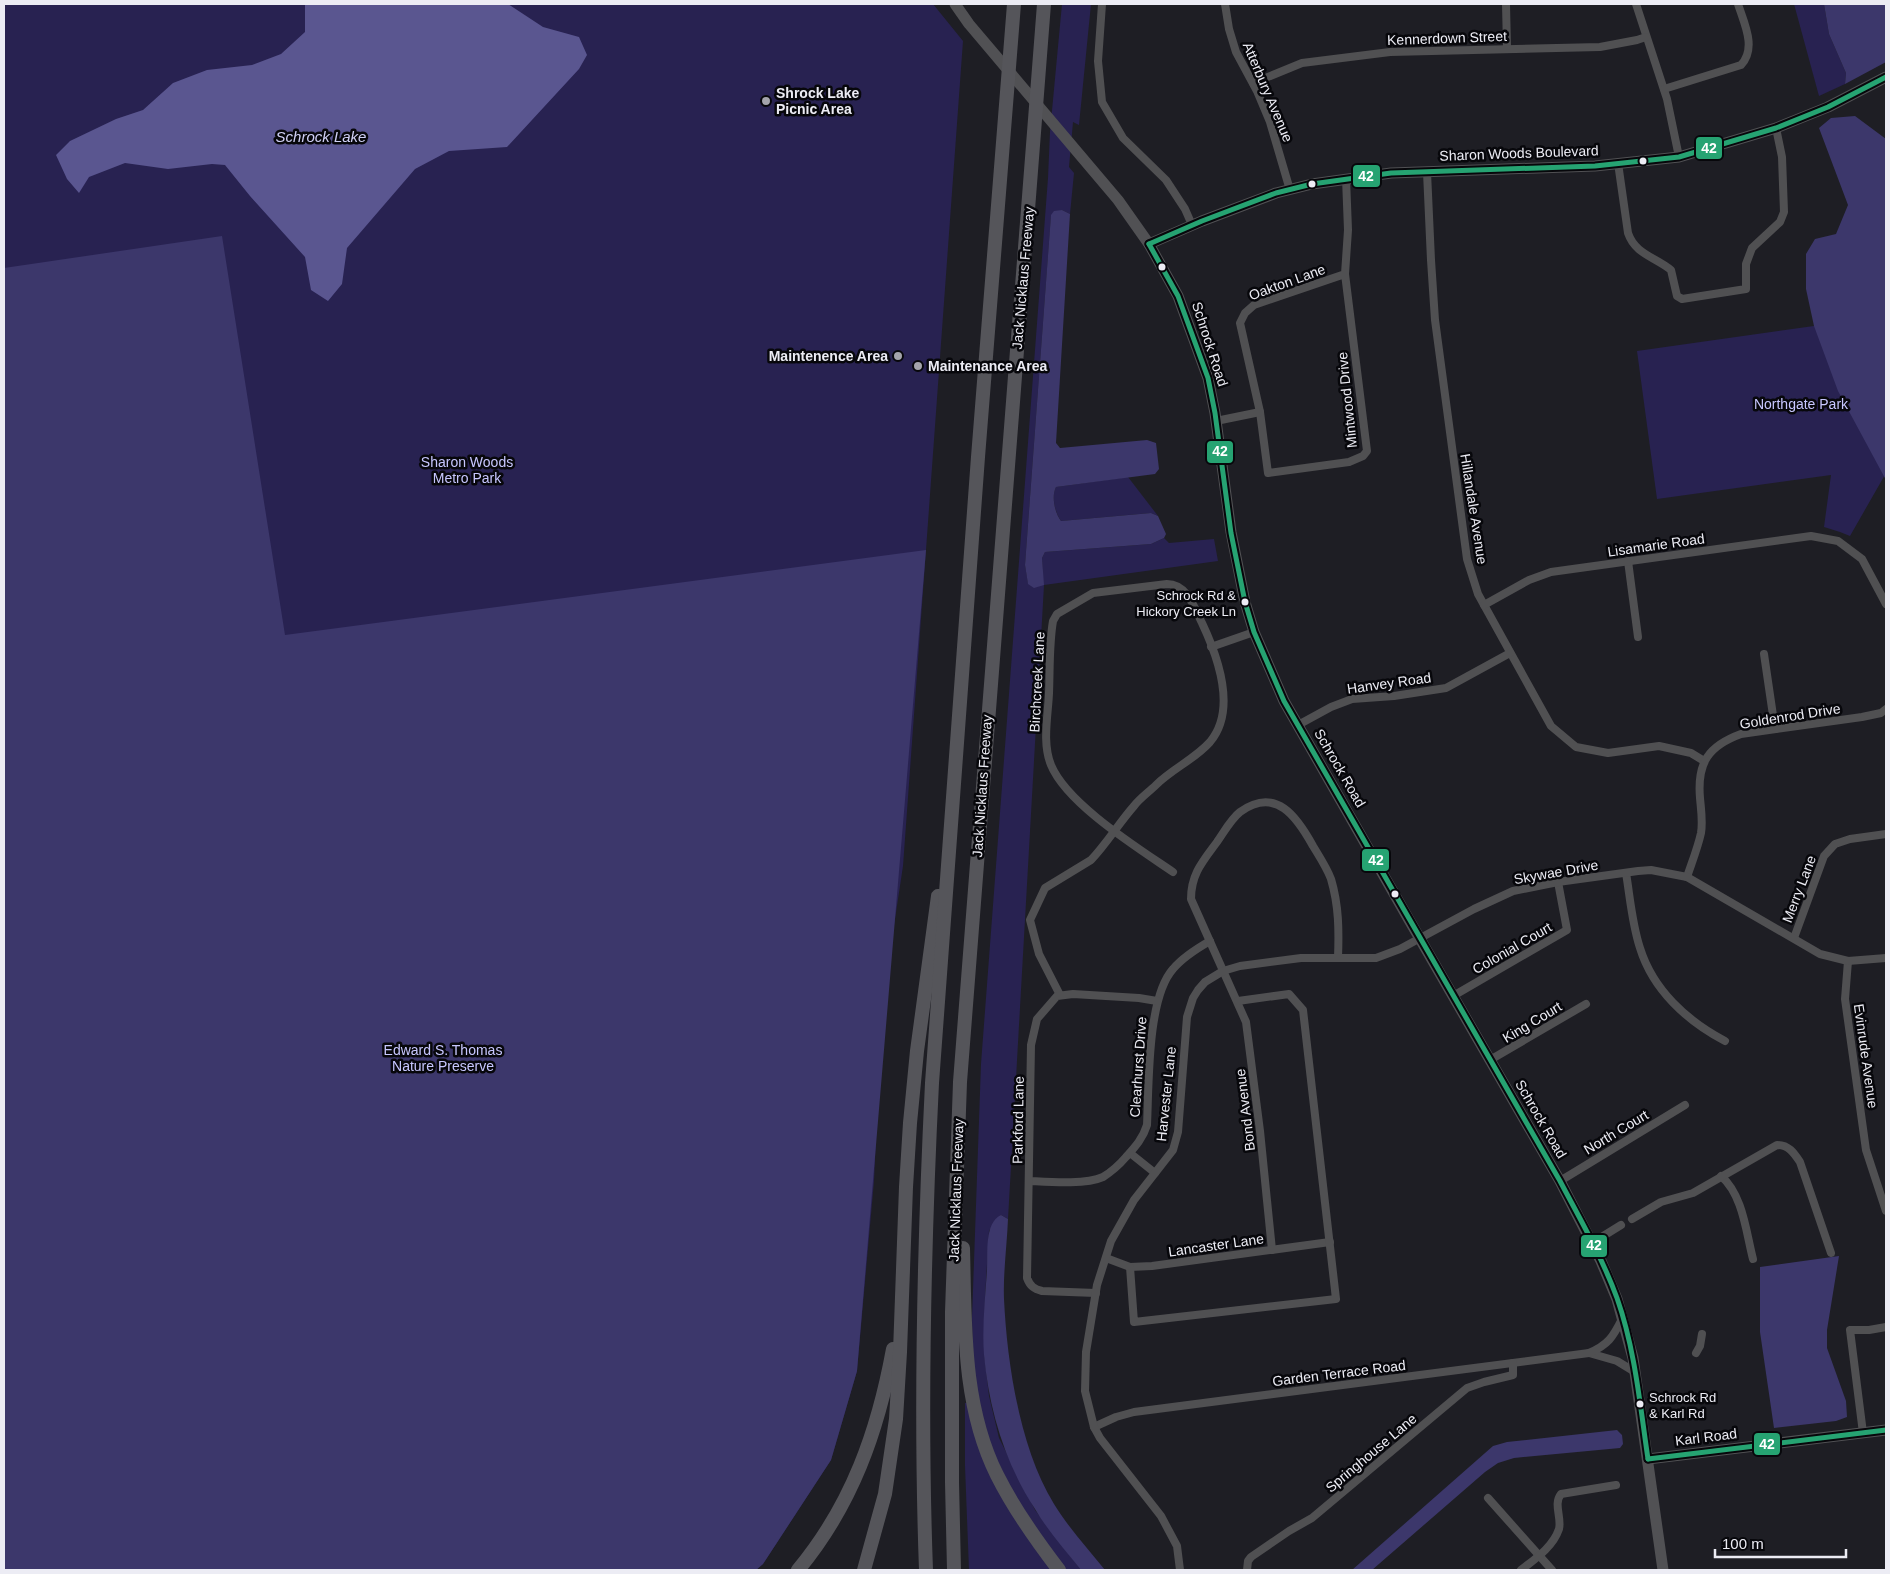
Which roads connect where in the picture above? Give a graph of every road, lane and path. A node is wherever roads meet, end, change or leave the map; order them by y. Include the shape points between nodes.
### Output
1 (955, 4) edge
2 (1014, 4) edge
3 (1044, 4) edge
4 (1102, 4) edge
5 (1225, 4) edge
6 (1506, 4) edge
7 (1636, 4) edge
8 (1738, 4) edge
9 (1646, 37) junction
10 (1507, 48) junction
11 (1886, 78) edge
12 (1253, 83) junction
13 (1664, 89) junction
14 (1776, 128) junction
15 (1679, 157) junction
16 (1618, 163) junction
17 (1428, 172) junction
18 (1346, 178) junction
19 (1290, 190) junction
20 (1192, 225) junction
21 (1149, 244) junction
22 (1345, 274) junction
23 (1260, 412) junction
24 (1216, 421) junction
25 (1268, 473) joint
26 (1628, 561) junction
27 (1886, 604) edge
28 (1484, 605) junction
29 (1254, 632) junction
30 (1638, 637) dead end
31 (1211, 647) junction
32 (1510, 653) junction
33 (1764, 654) dead end
34 (1886, 709) edge
35 (1298, 725) junction
36 (1775, 729) junction
37 (1704, 761) junction
38 (953, 809) junction
39 (1114, 830) junction
40 (1886, 834) edge
41 (1173, 872) dead end
42 (1626, 873) junction
43 (1687, 877) junction
44 (1558, 882) junction
45 (1794, 938) junction
46 (1420, 939) junction
47 (1210, 941) junction
48 (1338, 958) junction
49 (1886, 958) edge
50 (1848, 961) junction
51 (1223, 971) junction
52 (1060, 995) junction
53 (1453, 996) junction
54 (1157, 1001) junction
55 (1238, 1001) junction
56 (1586, 1004) dead end
57 (1725, 1042) dead end
58 (1490, 1060) junction
59 (1685, 1105) dead end
60 (959, 1115) junction
61 (1130, 1153) junction
62 (1155, 1173) junction
63 (1721, 1176) junction
64 (1030, 1181) junction
65 (1560, 1181) junction
66 (1886, 1211) edge
67 (1632, 1219) dead end
68 (1621, 1225) dead end
69 (1330, 1242) junction
70 (1592, 1243) junction
71 (1272, 1250) junction
72 (1830, 1253) dead end
73 (1106, 1258) junction
74 (1753, 1259) dead end
75 (1130, 1267) junction
76 (902, 1279) junction
77 (1096, 1293) junction
78 (1622, 1319) junction
79 (1886, 1327) edge
80 (1702, 1334) dead end
81 (1589, 1353) junction
82 (1696, 1353) dead end
83 (1512, 1363) junction
84 (1635, 1372) junction
85 (1094, 1428) junction
86 (1886, 1430) edge
87 (1863, 1433) junction
88 (1648, 1459) junction
89 (1616, 1485) dead end
90 (1488, 1498) dead end
91 (1539, 1556) junction
92 (798, 1570) edge
93 (864, 1570) edge
94 (926, 1570) edge
95 (954, 1570) edge
96 (1059, 1570) edge
97 (1180, 1570) edge
98 (1247, 1570) edge
99 (1521, 1570) edge
100 (1552, 1570) edge
101 (1663, 1570) edge

1 - 21 main road, Schrock Road via 1118,200
2 - 38 highway, Jack Nicklaus Freeway
3 - 60 highway, Jack Nicklaus Freeway
4 - 20 street via 1098,61 1102,102 1123,138 1166,180
5 - 12 street, Atterbury Avenue via 1236,52
6 - 10 street
7 - 9 street
8 - 13 street via 1747,31 1747,59 1741,65
9 - 10 street, Kennerdown Street via 1600,46
9 - 13 street
10 - 12 street, Kennerdown Street via 1390,52 1302,63
11 - 14 main road, Sharon Woods Boulevard
12 - 19 street, Atterbury Avenue via 1270,122
13 - 15 street
14 - 15 main road, Sharon Woods Boulevard
14 - 16 street via 1782,157 1784,212 1780,222 1752,248 1746,264 1746,290 1682,299 1676,296 1671,270 1632,243
15 - 16 main road, Sharon Woods Boulevard
16 - 17 main road, Sharon Woods Boulevard
17 - 18 main road, Sharon Woods Boulevard
17 - 28 street, Hillandale Avenue via 1435,320 1467,559
18 - 19 main road, Sharon Woods Boulevard
18 - 22 street, Oakton Lane via 1348,230
19 - 20 main road, Sharon Woods Boulevard
20 - 21 main road, Sharon Woods Boulevard
21 - 24 main road, Schrock Road via 1178,296 1208,378
22 - 23 street, Oakton Lane via 1254,305 1245,313 1240,323
22 - 25 street, Mintwood Drive via 1367,451 1349,462
23 - 24 street
23 - 25 street, Oakton Lane
24 - 29 main road, Schrock Road via 1231,532
26 - 27 street, Lisamarie Road via 1811,536 1838,541 1862,559
26 - 28 street, Lisamarie Road via 1551,572 1529,580
26 - 30 street
28 - 32 street, Hillandale Avenue
29 - 31 street
29 - 35 main road, Schrock Road
31 - 39 street via 1221,674 1224,710 1220,728 1209,743 1135,804
31 - 39 street, Birchcreek Lane via 1191,600 1181,587 1174,584 1093,593 1057,614 1053,621 1046,735 1051,764 1066,790
32 - 35 street, Hanvey Road via 1446,688 1352,699
32 - 37 street, Hillandale Avenue via 1551,726 1576,747 1608,753 1659,746 1691,753
33 - 36 street
34 - 36 street, Goldenrod Drive via 1862,718
35 - 46 main road, Schrock Road
36 - 37 street, Goldenrod Drive via 1725,740
37 - 43 street via 1699,781 1701,832
38 - 76 highway via 917,1051 909,1132
38 - 94 highway, Jack Nicklaus Freeway via 928,1172 922,1405
39 - 41 street, Birchcreek Lane
39 - 52 street via 1091,860 1045,888 1030,920 1039,954
40 - 45 street, Merry Lane via 1835,844 1824,856
42 - 43 street, Skywae Drive via 1651,870
42 - 44 street, Skywae Drive
42 - 57 street via 1636,934 1649,969 1662,990 1686,1016
43 - 45 street, Skywae Drive
44 - 46 street, Skywae Drive via 1513,891
44 - 53 street, Colonial Court via 1567,930
45 - 50 street, Skywae Drive via 1820,954
46 - 48 street, Skywae Drive via 1376,958
46 - 53 main road, Schrock Road
47 - 48 street via 1192,899 1191,886 1197,870 1240,812 1256,804 1275,803 1291,813 1303,828 1330,878 1340,922
47 - 51 street
47 - 54 street, Clearhurst Drive via 1172,969
48 - 51 street, Skywae Drive via 1301,958
49 - 50 street, Skywae Drive
50 - 66 street, Evinrude Avenue via 1845,999 1866,1150
51 - 55 street, Bond Avenue
51 - 62 street, Harvester Lane via 1205,982 1189,1007 1178,1132 1173,1150
52 - 54 street
52 - 64 street, Parkford Lane via 1037,1019 1031,1045
53 - 58 main road, Schrock Road
54 - 61 street, Clearhurst Drive via 1147,1125 1144,1136
55 - 69 street via 1289,994 1303,1010
55 - 71 street, Bond Avenue via 1250,1044
56 - 58 street, King Court
58 - 65 main road, Schrock Road
59 - 65 street, North Court
60 - 95 highway, Jack Nicklaus Freeway via 952,1312
60 - 96 highway via 964,1314 975,1410 996,1474 1012,1503
61 - 62 street
61 - 64 street, Clearhurst Drive via 1102,1177 1080,1182
62 - 73 street, Harvester Lane via 1134,1200
63 - 67 street via 1693,1192 1661,1202
63 - 72 street via 1777,1145 1793,1151 1800,1162
63 - 74 street via 1735,1194
64 - 77 street, Parkford Lane via 1027,1278 1030,1284 1042,1291
65 - 70 main road, Schrock Road
68 - 70 street
69 - 71 street, Lancaster Lane
69 - 75 street via 1336,1299 1134,1322
70 - 78 main road, Schrock Road via 1617,1299
71 - 75 street, Lancaster Lane
73 - 75 street, Lancaster Lane
73 - 77 street, Harvester Lane
76 - 92 highway via 885,1393 874,1431 844,1501
76 - 93 highway via 896,1419 885,1494
77 - 85 street, Harvester Lane via 1086,1352 1085,1391
78 - 81 street, Garden Terrace Road via 1613,1338
78 - 84 main road, Schrock Road
79 - 87 street via 1850,1330
80 - 82 street
81 - 83 street, Garden Terrace Road
81 - 84 street, Garden Terrace Road via 1617,1361
83 - 85 street, Garden Terrace Road via 1134,1412
83 - 98 street, Springhouse Lane via 1513,1375 1467,1388 1312,1518 1251,1558
84 - 88 main road, Schrock Road
85 - 97 street, Harvester Lane via 1161,1516 1177,1546
86 - 87 main road, Karl Road
87 - 88 main road, Karl Road
88 - 101 main road, Schrock Road
89 - 91 street via 1561,1494 1557,1502 1560,1527
90 - 91 street
91 - 99 street
91 - 100 street

